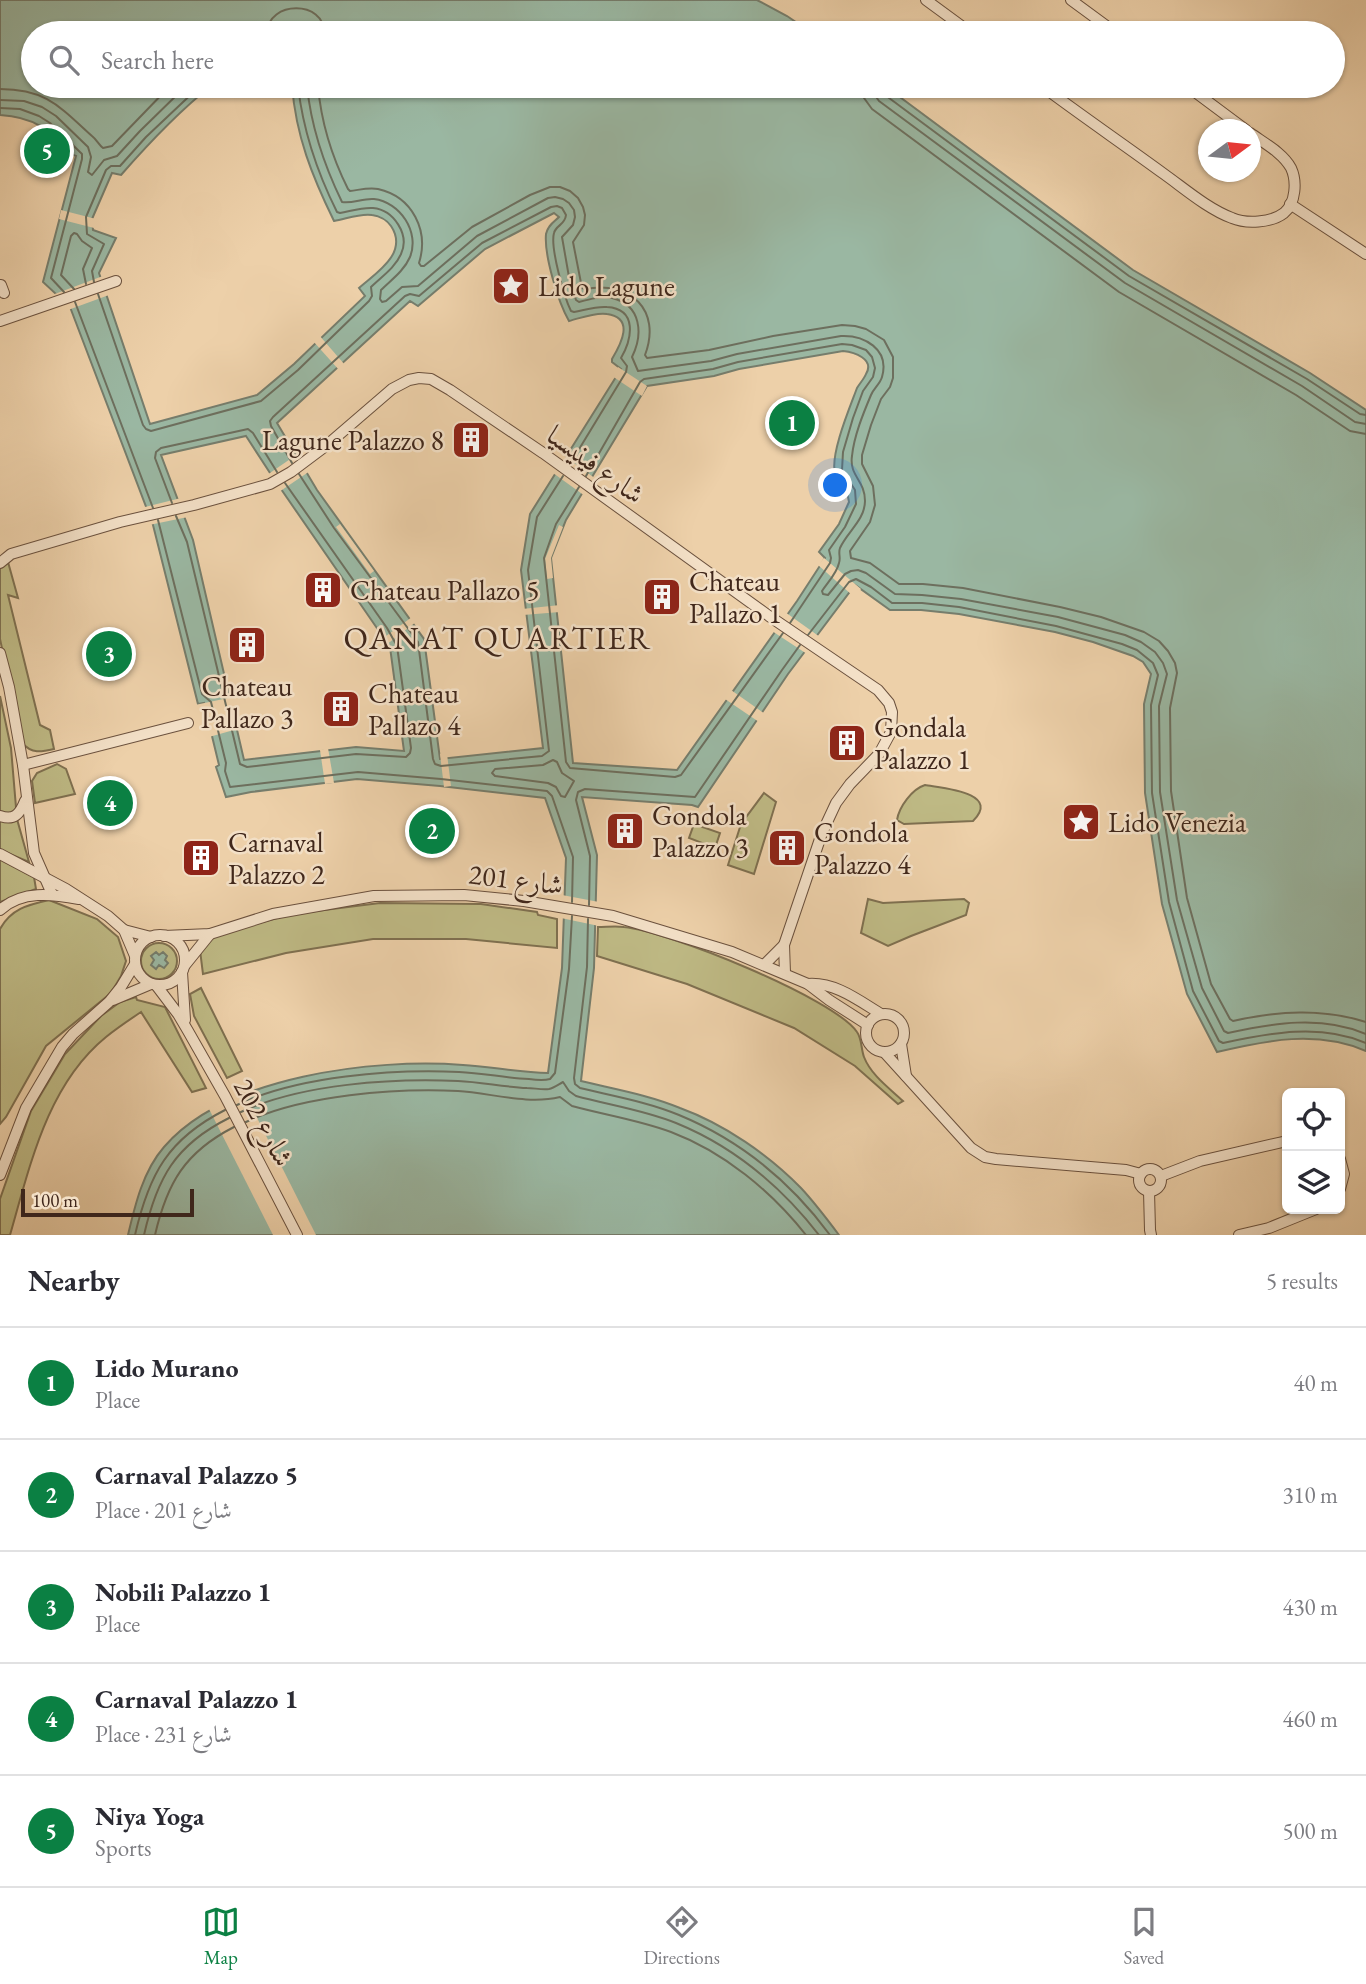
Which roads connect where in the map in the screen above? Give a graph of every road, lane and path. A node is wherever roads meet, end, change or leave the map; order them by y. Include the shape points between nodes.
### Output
1 (926, 0) edge
2 (1071, 0) edge
3 (955, 21) edge
4 (1100, 21) edge
5 (1059, 98) edge
6 (1203, 98) edge
7 (1231, 119) edge
8 (1261, 141) edge
9 (1290, 204) junction
10 (1366, 254) edge
11 (116, 281) dead end
12 (0, 321) edge
13 (0, 552) edge
14 (11, 554) junction
15 (0, 563) edge
16 (0, 653) edge
17 (188, 723) dead end
18 (23, 765) junction
19 (27, 798) junction
20 (0, 816) edge
21 (0, 854) edge
22 (44, 878) junction
23 (52, 894) junction
24 (84, 900) junction
25 (0, 910) edge
26 (124, 930) junction
27 (211, 934) junction
28 (164, 936) junction
29 (151, 937) junction
30 (784, 945) junction
31 (135, 960) junction
32 (764, 965) junction
33 (183, 968) junction
34 (785, 973) junction
35 (153, 984) junction
36 (808, 984) junction
37 (109, 1002) junction
38 (880, 1014) junction
39 (868, 1025) junction
40 (188, 1031) junction
41 (901, 1044) junction
42 (884, 1052) junction
43 (906, 1076) junction
44 (1282, 1142) edge
45 (1141, 1174) junction
46 (0, 1175) edge
47 (1161, 1176) junction
48 (1149, 1191) junction
49 (1304, 1214) edge
50 (298, 1235) edge
51 (1151, 1235) edge
52 (1239, 1235) edge

1 - 3 street
2 - 4 street
5 - 9 street via 1232,218 1264,220 1284,213
6 - 7 street
8 - 9 street via 1290,166 1295,185
9 - 10 street
11 - 12 street
13 - 14 street, شارع فينيسيا
14 - 15 street, شارع فينيسيا
14 - 30 street, شارع فينيسيا via 263,487 327,445 392,388 419,378 431,379 543,453 878,690 889,703 891,732 879,754 836,803
16 - 18 street
17 - 18 street
18 - 19 street
19 - 20 street via 13,818
19 - 22 street via 34,853
21 - 22 street
22 - 23 street
22 - 24 street
23 - 24 street
23 - 25 street via 8,903
24 - 26 street
26 - 29 street
26 - 31 street
27 - 28 street, شارع 201
27 - 32 street, شارع 201 via 273,914 374,897 464,895 613,916 723,948
27 - 33 street
28 - 29 street
28 - 33 street via 183,949
29 - 31 street via 141,944
30 - 32 street, شارع فينيسيا
30 - 34 street, شارع فينيسيا
31 - 35 street via 142,978
31 - 37 street
32 - 34 street, شارع 201
33 - 35 street via 171,983
33 - 40 street, شارع 202
34 - 36 street, شارع 201
35 - 37 street
35 - 40 street, شارع 202
36 - 38 street, شارع 201 via 838,990
36 - 39 street, شارع 201
37 - 46 street via 62,1046 26,1108
38 - 39 street
38 - 41 street via 900,1020 905,1031
39 - 42 street via 868,1042
40 - 50 street, شارع 202
41 - 42 street
41 - 43 street
42 - 43 street
43 - 45 street via 971,1149 985,1157
44 - 47 street via 1200,1161
45 - 47 street via 1152,1169
45 - 48 street via 1140,1183
47 - 48 street via 1158,1187
48 - 51 street
49 - 52 street

